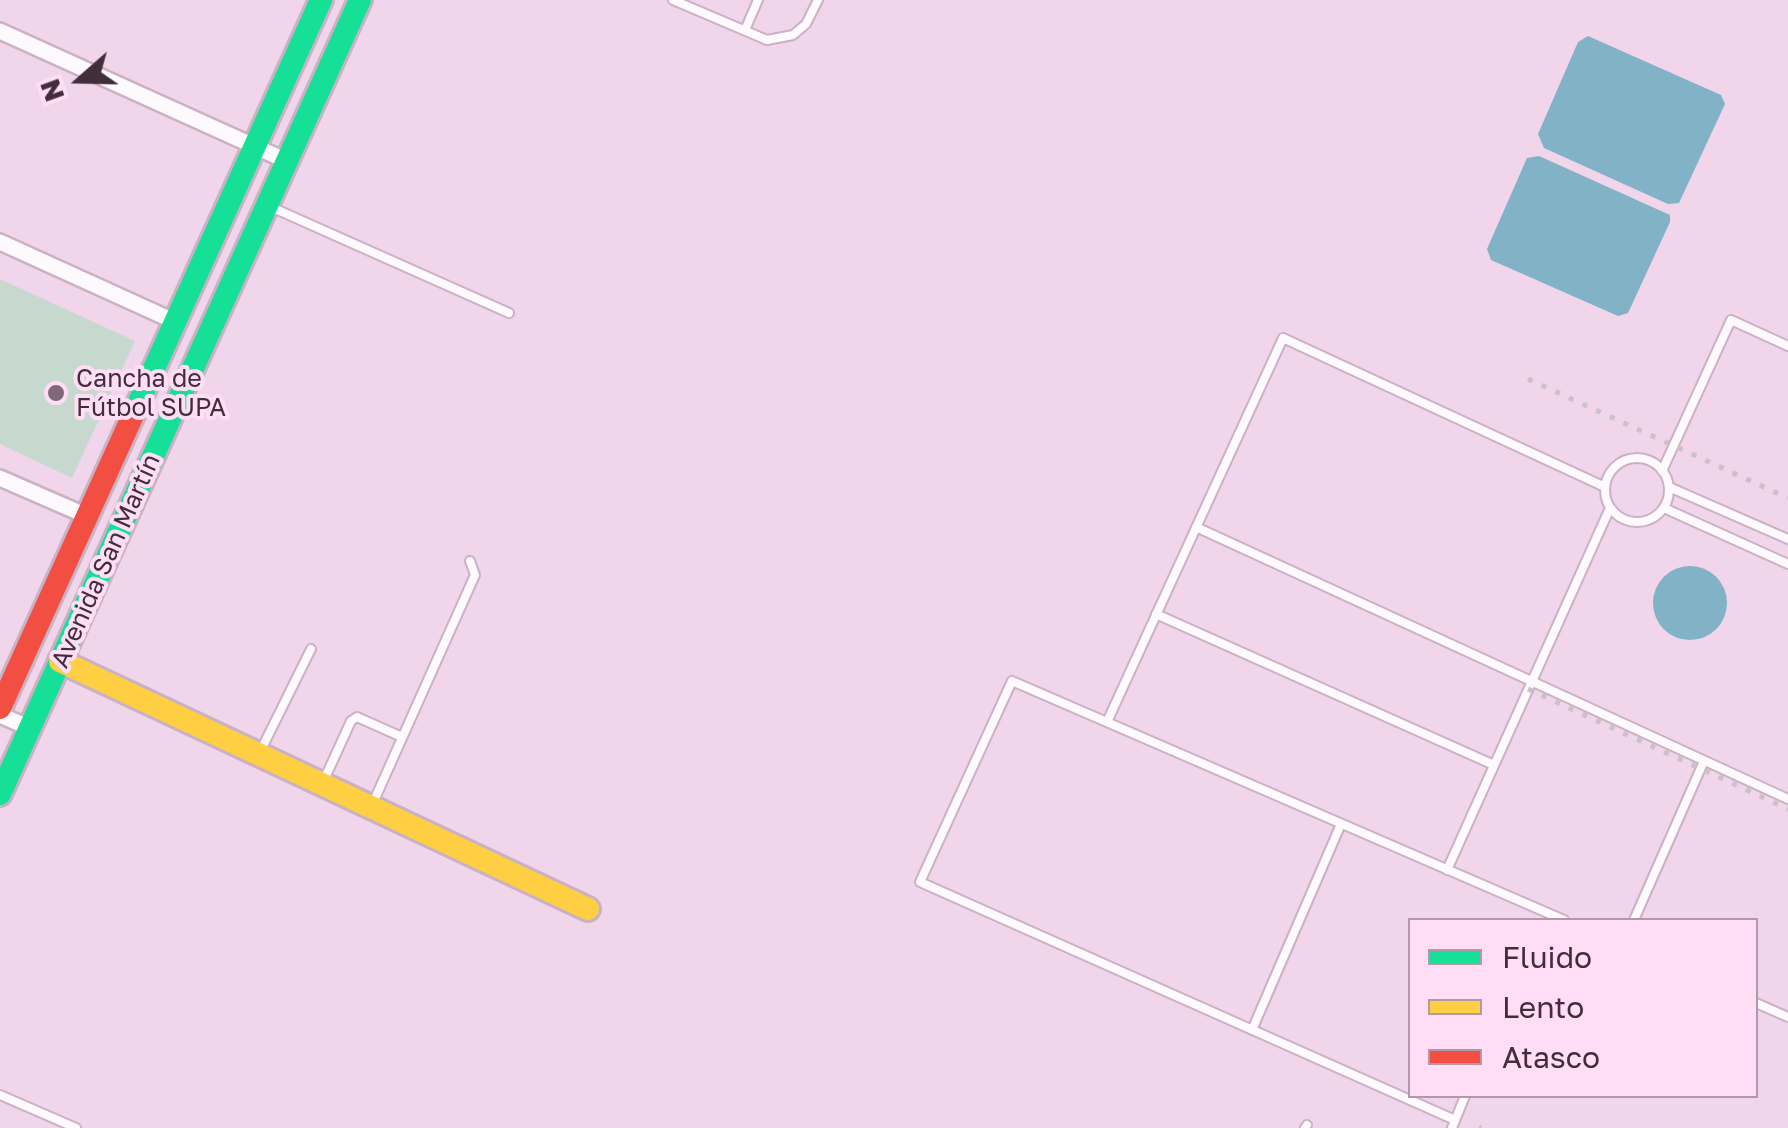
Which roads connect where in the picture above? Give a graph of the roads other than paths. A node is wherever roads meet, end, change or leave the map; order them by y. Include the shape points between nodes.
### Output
1 (321, 0) edge
2 (360, 0) edge
3 (675, 0) edge
4 (758, 0) edge
5 (818, 0) edge
6 (744, 30) junction
7 (0, 31) edge
8 (255, 146) junction
9 (287, 161) junction
10 (267, 206) junction
11 (0, 242) edge
12 (508, 313) dead end
13 (176, 322) junction
14 (1788, 346) edge
15 (1662, 471) junction
16 (0, 478) edge
17 (1605, 487) junction
18 (1669, 487) junction
19 (1610, 508) junction
20 (1664, 508) junction
21 (87, 516) junction
22 (1196, 527) junction
23 (1788, 540) edge
24 (470, 560) dead end
25 (1788, 564) edge
26 (1156, 614) junction
27 (311, 649) dead end
28 (70, 666) junction
29 (1532, 681) junction
30 (0, 712) edge
31 (1107, 722) junction
32 (30, 728) junction
33 (402, 736) junction
34 (259, 754) junction
35 (1704, 761) junction
36 (1494, 766) junction
37 (322, 784) junction
38 (0, 794) edge
39 (1788, 799) edge
40 (371, 807) junction
41 (1341, 824) junction
42 (1447, 870) junction
43 (588, 909) dead end
44 (1540, 910) junction
45 (1537, 918) edge
46 (1559, 918) edge
47 (1635, 918) edge
48 (1758, 1004) edge
49 (1788, 1017) edge
50 (1252, 1030) junction
51 (0, 1095) edge
52 (1464, 1098) edge
53 (1453, 1124) edge
54 (76, 1128) edge

1 - 8 street, Avenida San Martín
2 - 9 street, Avenida San Martín
3 - 6 lane
4 - 6 lane
5 - 6 lane via 793,35 767,40
7 - 8 street
8 - 9 street
8 - 13 street, Avenida San Martín
9 - 10 street, Avenida San Martín
10 - 12 lane
10 - 28 street, Avenida San Martín
11 - 13 street
13 - 21 street, Avenida San Martín
14 - 15 lane via 1731,320
15 - 17 lane via 1632,458 1614,468
15 - 18 lane
16 - 21 street
17 - 19 lane
17 - 22 lane via 1283,338
18 - 20 lane
18 - 23 lane
19 - 20 lane via 1637,522
19 - 29 lane
20 - 25 lane
21 - 30 street, Avenida San Martín
22 - 26 lane
22 - 29 lane
24 - 33 lane via 474,574
26 - 31 lane
26 - 36 lane
27 - 34 lane
28 - 32 street, Avenida San Martín
28 - 34 street
29 - 35 lane
29 - 36 lane
30 - 32 street
31 - 41 lane
31 - 50 lane via 1012,681 920,882
32 - 38 street, Avenida San Martín
33 - 37 lane via 357,717
33 - 40 lane
34 - 37 street
35 - 39 lane
35 - 47 lane
36 - 42 lane
37 - 40 street
40 - 43 street
41 - 42 lane
41 - 50 lane
42 - 44 lane
44 - 45 lane
44 - 46 lane
48 - 49 lane
50 - 53 lane
51 - 54 lane
52 - 53 lane

